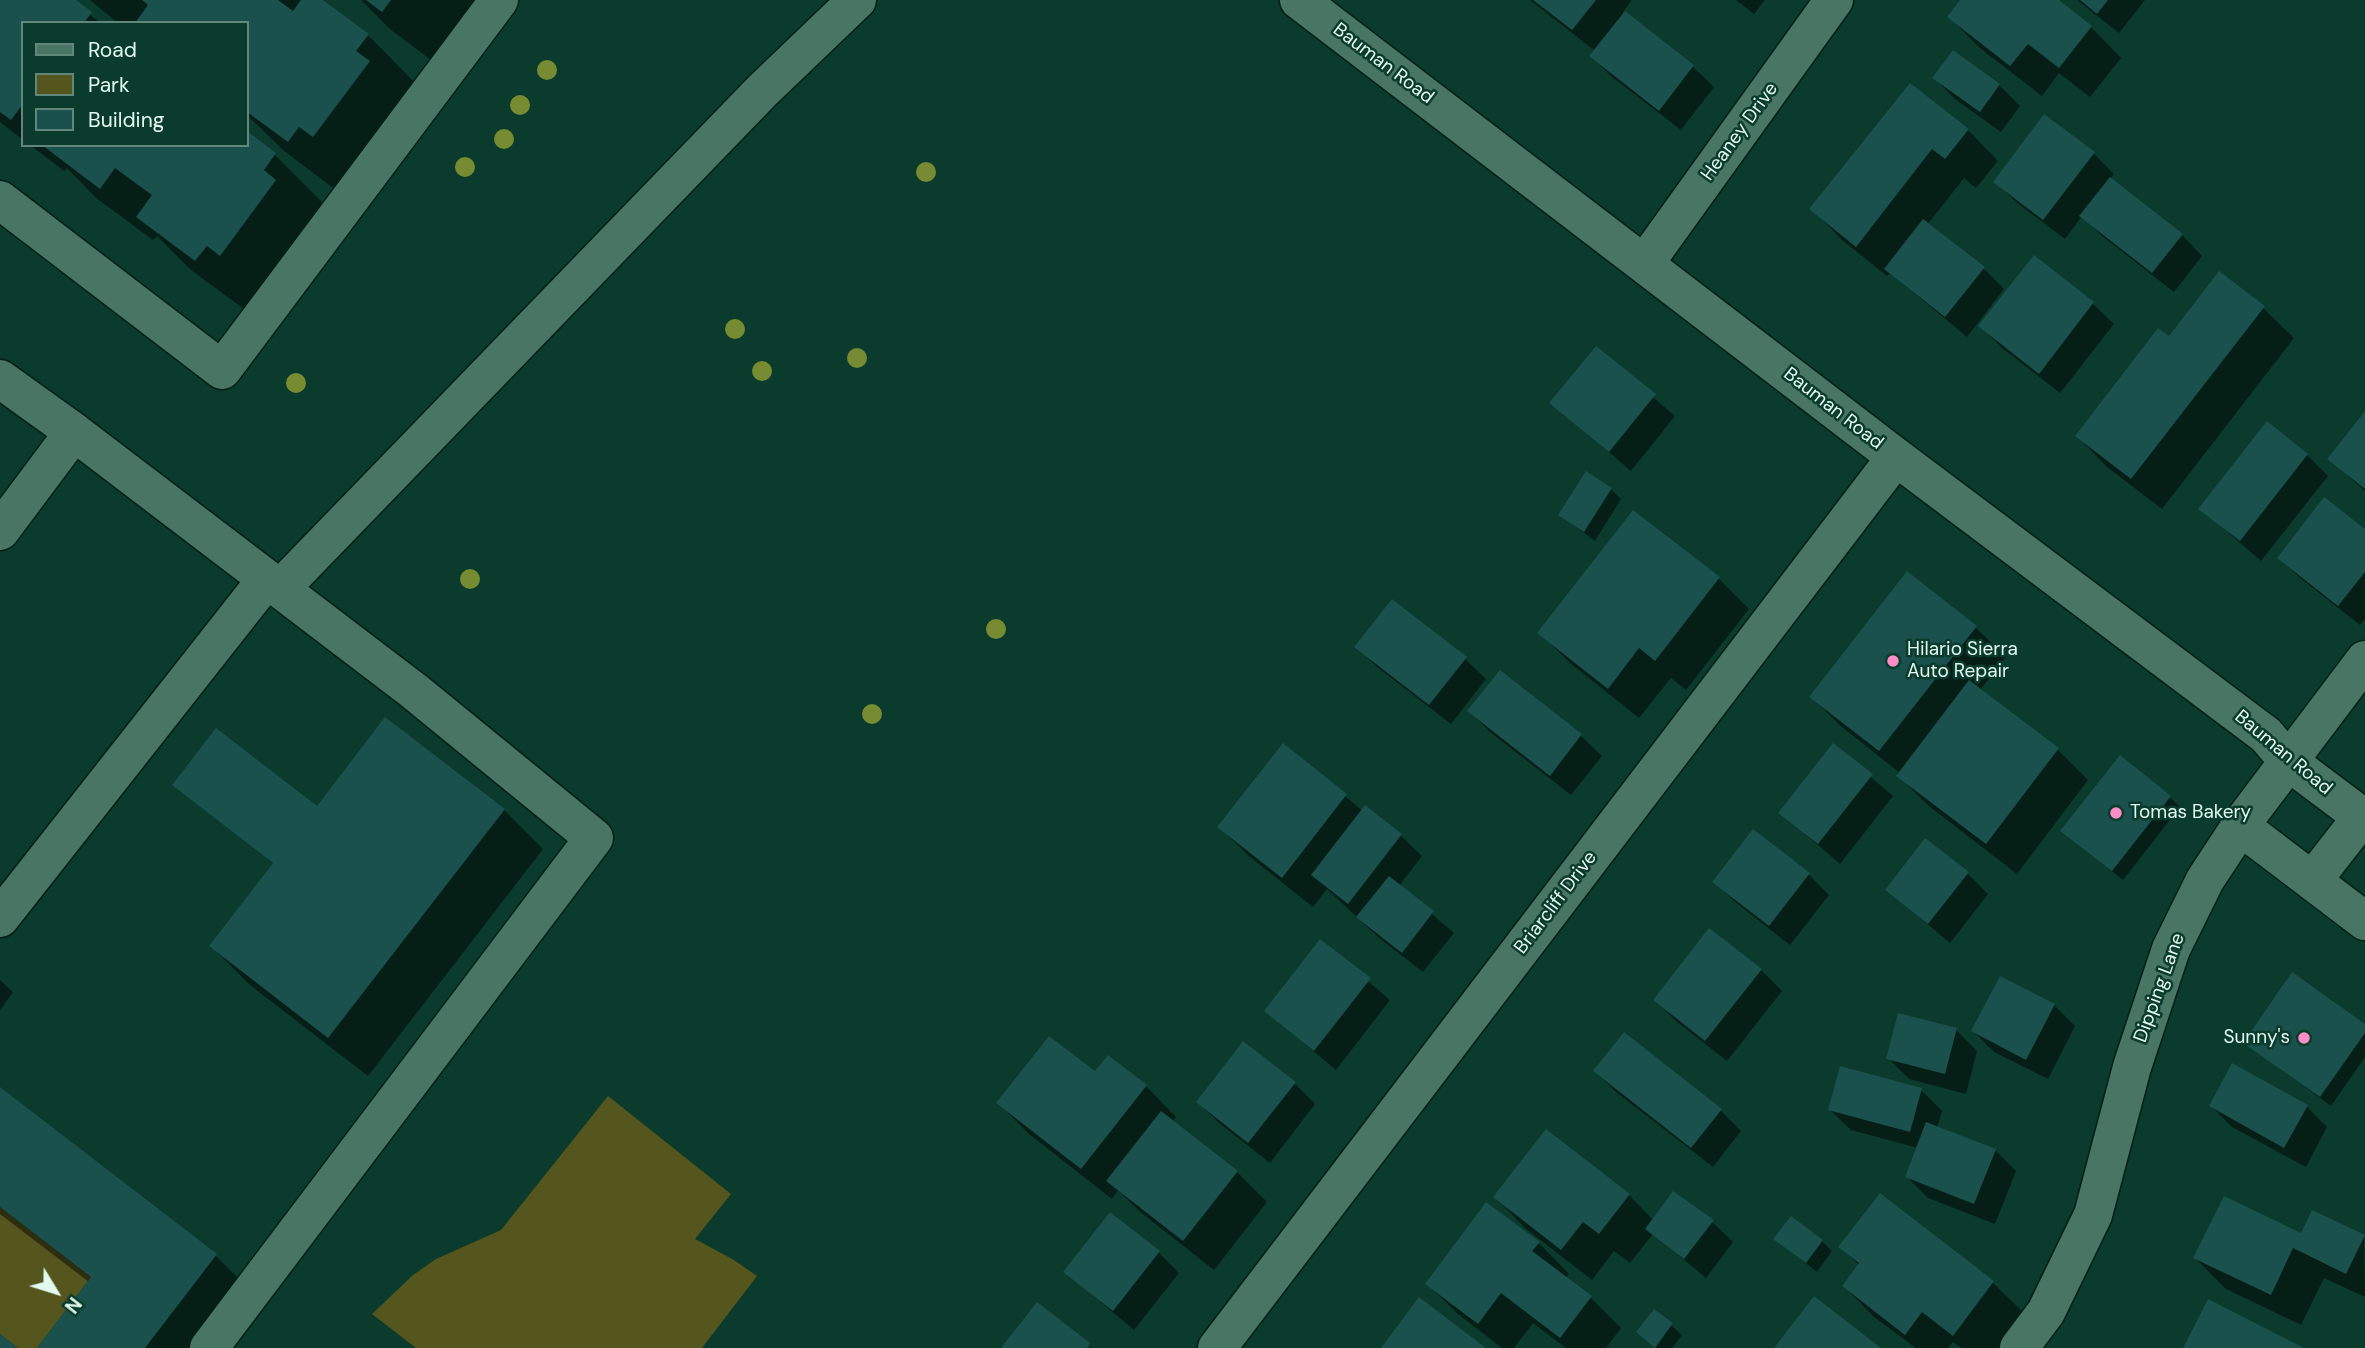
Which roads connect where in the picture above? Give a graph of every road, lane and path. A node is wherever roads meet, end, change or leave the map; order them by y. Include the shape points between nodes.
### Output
1 (499, 0) edge
2 (857, 0) edge
3 (1299, 0) edge
4 (1834, 0) edge
5 (0, 200) edge
6 (1645, 263) junction
7 (0, 379) edge
8 (74, 432) junction
9 (1896, 457) junction
10 (0, 531) edge
11 (273, 584) junction
12 (2365, 660) edge
13 (2290, 762) junction
14 (2364, 818) edge
15 (2240, 826) junction
16 (2312, 881) junction
17 (0, 918) edge
18 (2365, 921) edge
19 (209, 1348) edge
20 (1217, 1348) edge
21 (2019, 1348) edge

1 - 5 street via 222,370
2 - 11 street
3 - 6 street, Bauman Road
4 - 6 street, Heaney Drive
6 - 9 street, Bauman Road
7 - 8 street
8 - 10 street
8 - 11 street
9 - 13 street, Bauman Road via 2266,735
9 - 20 street, Briarcliff Drive
11 - 17 street
11 - 19 street via 594,838
12 - 13 street, Dipping Lane
13 - 14 street, Bauman Road
13 - 15 street, Dipping Lane
14 - 16 street
15 - 16 street
15 - 21 street, Dipping Lane via 2205,880 2171,949 2132,1067 2093,1215 2046,1312
16 - 18 street

